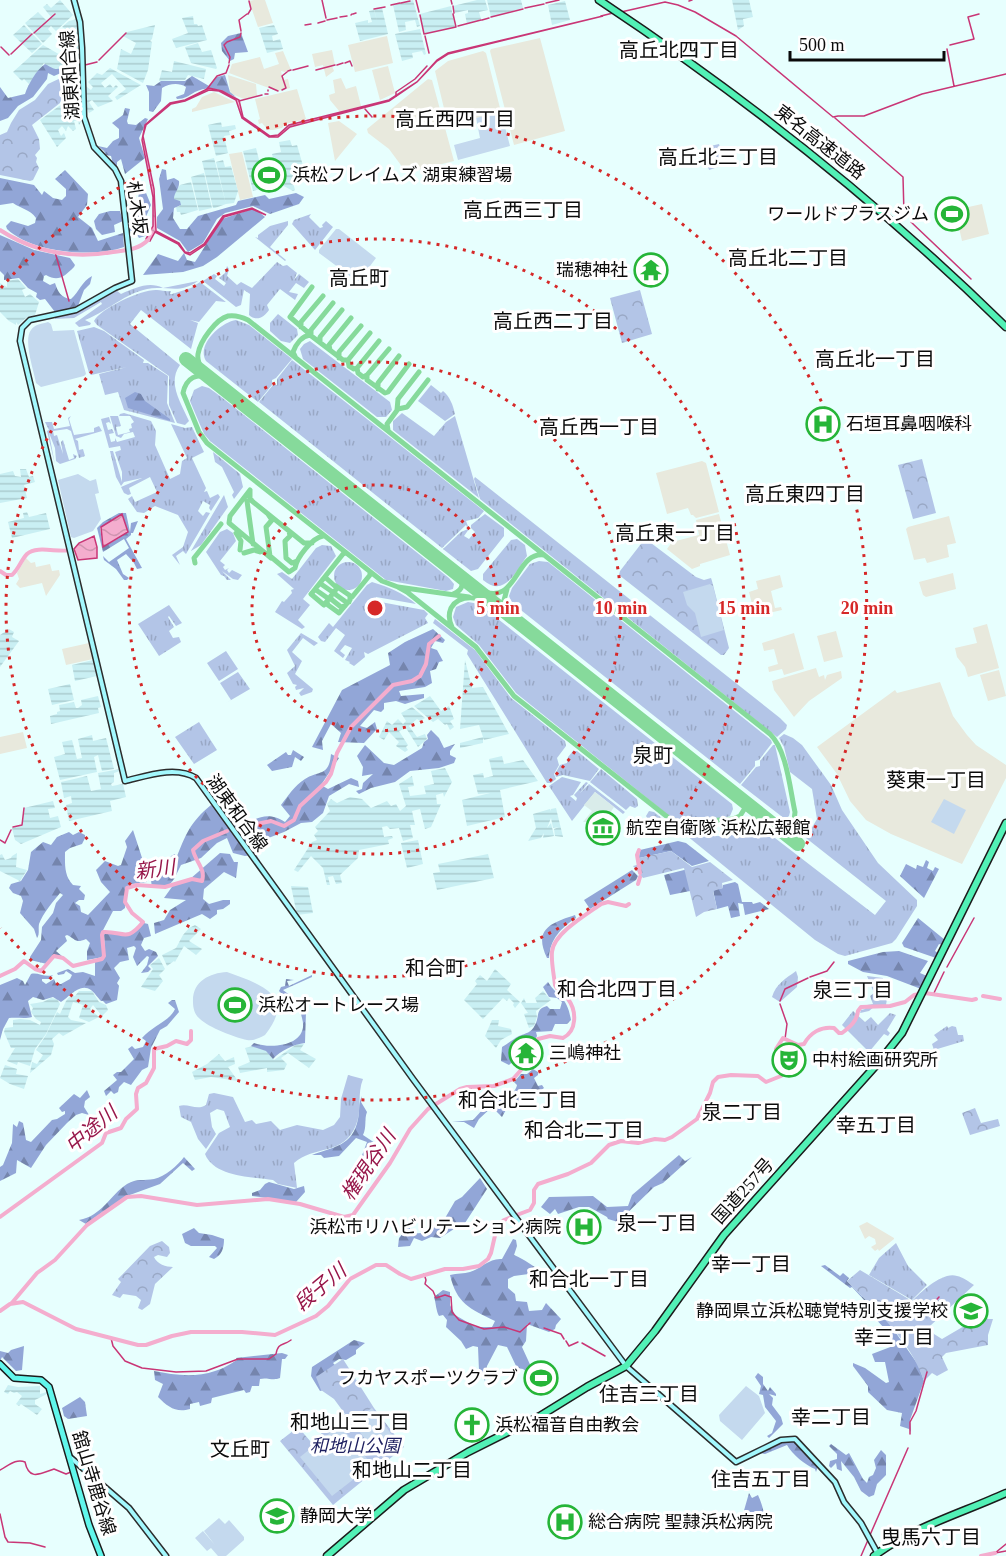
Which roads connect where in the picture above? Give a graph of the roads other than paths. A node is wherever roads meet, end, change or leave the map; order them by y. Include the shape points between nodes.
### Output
1 (74, 0) edge
2 (599, 0) edge
3 (605, 0) edge
4 (619, 11) junction
5 (94, 147) joint
6 (129, 246) joint
7 (1006, 322) edge
8 (1006, 327) edge
9 (1006, 823) edge
10 (0, 1364) edge
11 (626, 1366) junction
12 (69, 1457) junction
13 (1004, 1496) edge
14 (878, 1555) edge
15 (101, 1556) edge
16 (166, 1556) edge
17 (327, 1556) edge

1 - 5 main road, 湖東和合線 via 82,48 82,111
2 - 4 highway, 東名高速道路
3 - 4 highway, 東名高速道路
4 - 7 highway, 東名高速道路 via 728,86 825,160 908,229
4 - 8 highway, 東名高速道路 via 831,169 922,247
5 - 6 main road, 札木坂 via 120,178
6 - 11 main road, 湖東和合線 via 132,281 76,310 30,320 20,333 68,551 125,781 164,772 196,778
9 - 11 highway, 国道257号 via 897,1040 727,1231
10 - 12 main road, 舘山寺鹿谷線 via 14,1378 46,1383
11 - 14 main road, 湖東和合線 via 736,1462 781,1440 795,1439 835,1482
11 - 17 highway, 国道257号 via 404,1490
12 - 15 main road, 舘山寺鹿谷線
12 - 16 main road via 129,1508
13 - 14 highway via 909,1535

